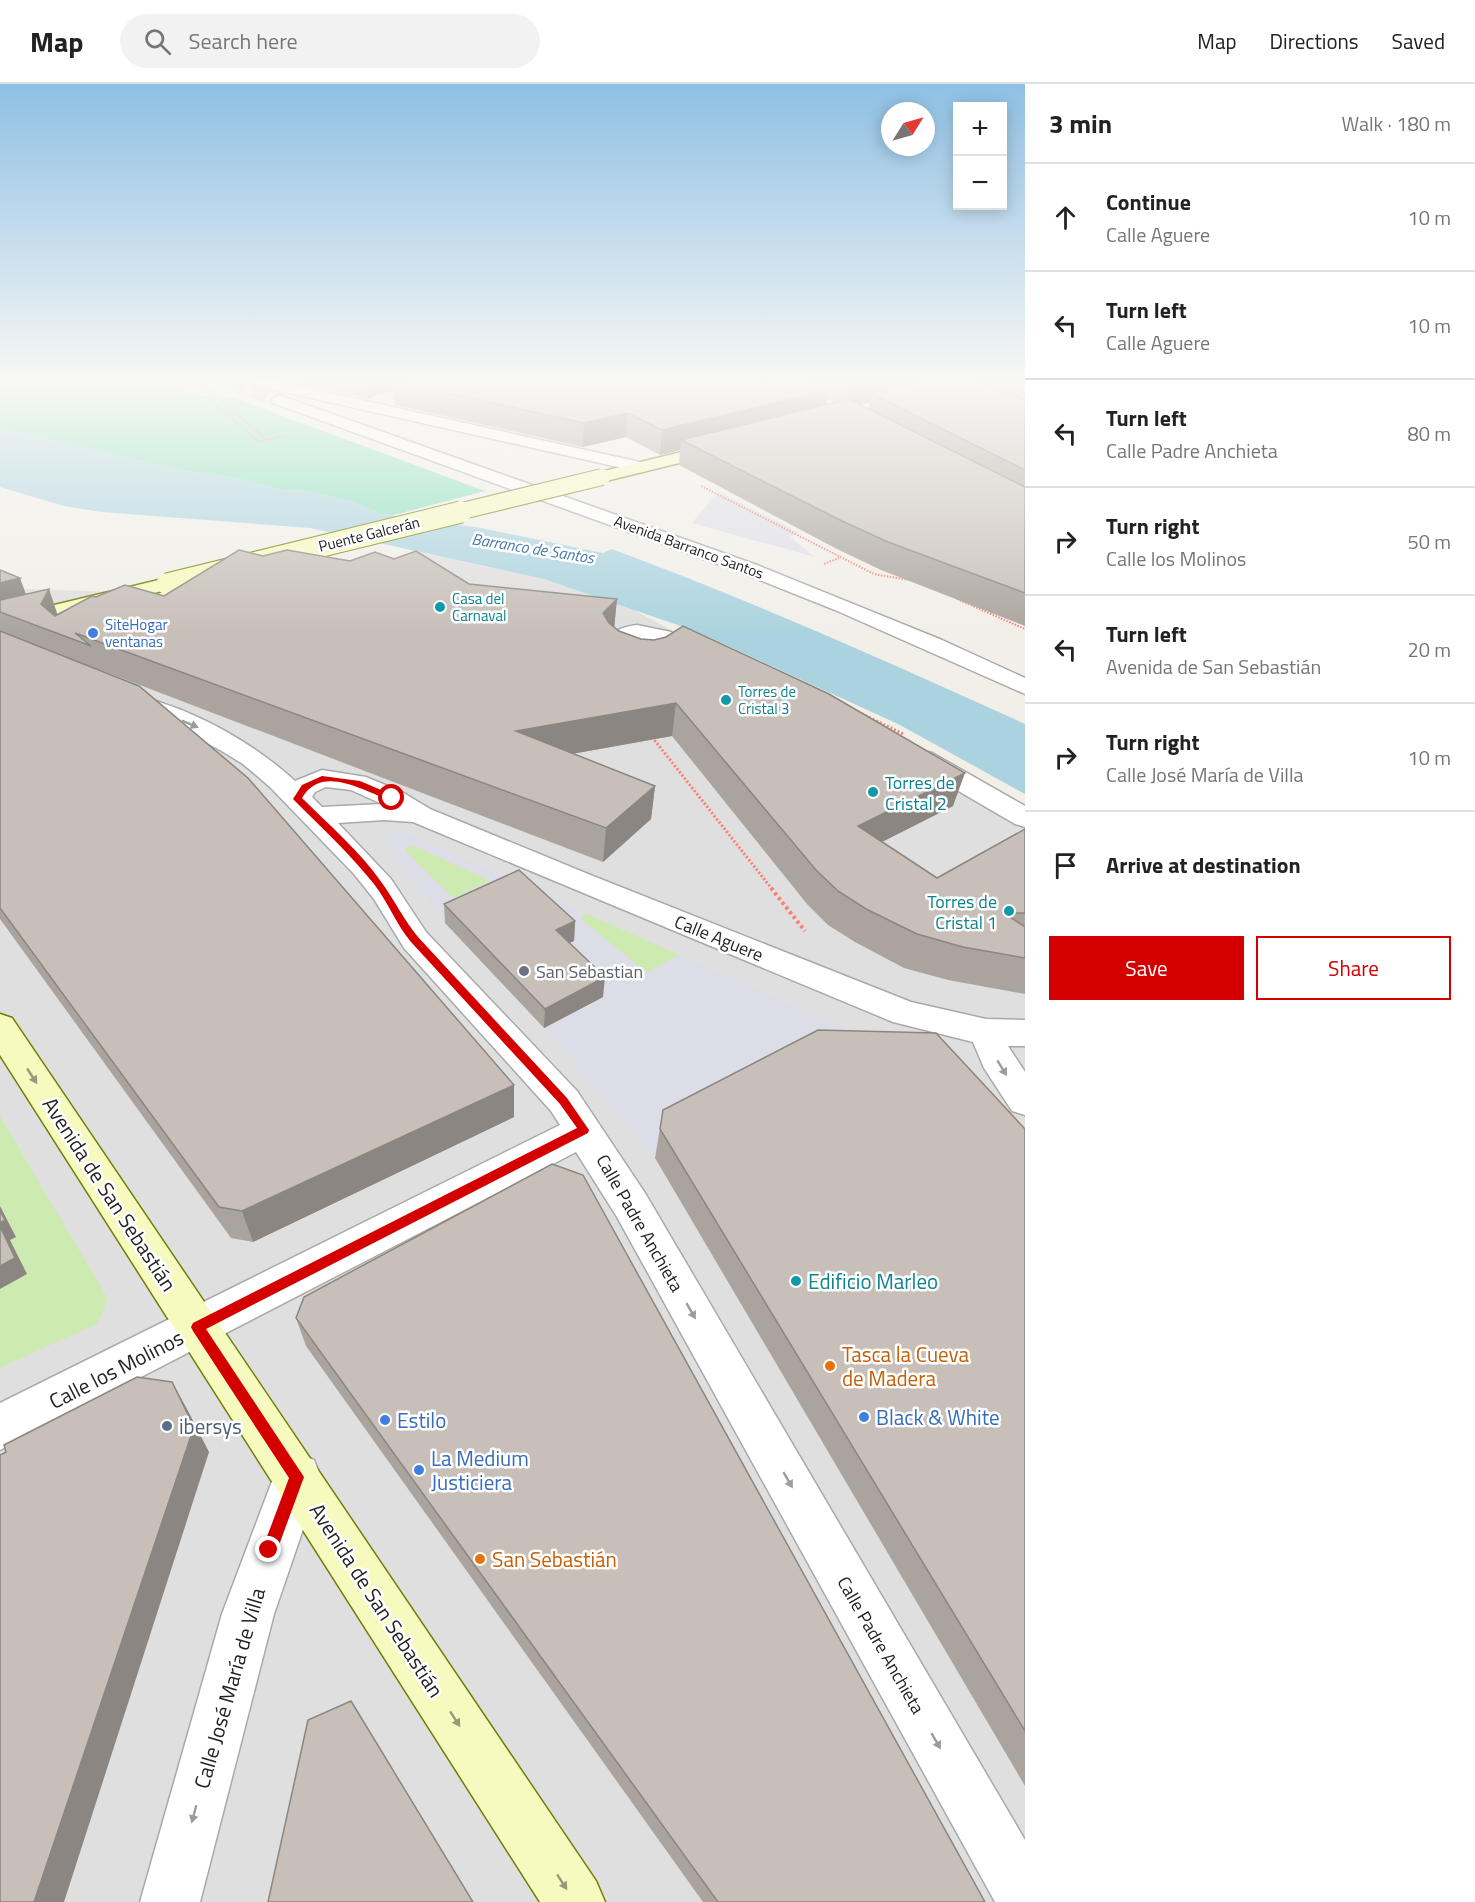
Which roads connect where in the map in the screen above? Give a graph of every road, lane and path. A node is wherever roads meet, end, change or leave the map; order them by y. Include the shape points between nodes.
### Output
1 (459, 465) edge
2 (630, 465) edge
3 (649, 465) edge
4 (640, 467) junction
5 (716, 494) edge
6 (912, 581) edge
7 (950, 596) edge
8 (0, 625) edge
9 (1025, 629) edge
10 (670, 645) edge
11 (698, 650) edge
12 (1025, 687) edge
13 (120, 696) edge
14 (648, 732) edge
15 (901, 747) edge
16 (306, 807) junction
17 (420, 815) junction
18 (1025, 818) edge
19 (806, 933) dead end
20 (0, 1027) edge
21 (986, 1032) junction
22 (1025, 1033) edge
23 (1025, 1101) edge
24 (584, 1130) junction
25 (197, 1327) junction
26 (0, 1427) edge
27 (297, 1477) junction
28 (1025, 1897) edge
29 (170, 1902) edge
30 (575, 1902) edge

1 - 12 street, Avenida Barranco Santos via 791,584
2 - 4 street
3 - 4 main road, Puente Galcerán
4 - 8 main road, Puente Galcerán, bridge
5 - 6 path via 874,574
7 - 9 path
10 - 11 street
13 -> 16 street, Calle Padre Anchieta via 222,740 263,768
14 - 19 path
15 - 18 street
16 - 17 street, Calle Aguere
16 - 17 street, Calle Aguere via 304,787 322,778 338,778 366,787
16 - 24 street, Calle Padre Anchieta via 380,885 400,922 564,1101
17 - 21 street, Calle Aguere via 905,1013
20 -> 25 main road, Avenida de San Sebastián
21 - 22 street, Calle Aguere
21 -> 23 street via 996,1058
24 - 25 street, Calle los Molinos
24 -> 28 street, Calle Padre Anchieta via 631,1205
25 - 26 street, Calle los Molinos
25 - 27 main road, Avenida de San Sebastián
27 -> 29 street, Calle José María de Villa via 248,1614
27 -> 30 main road, Avenida de San Sebastián

